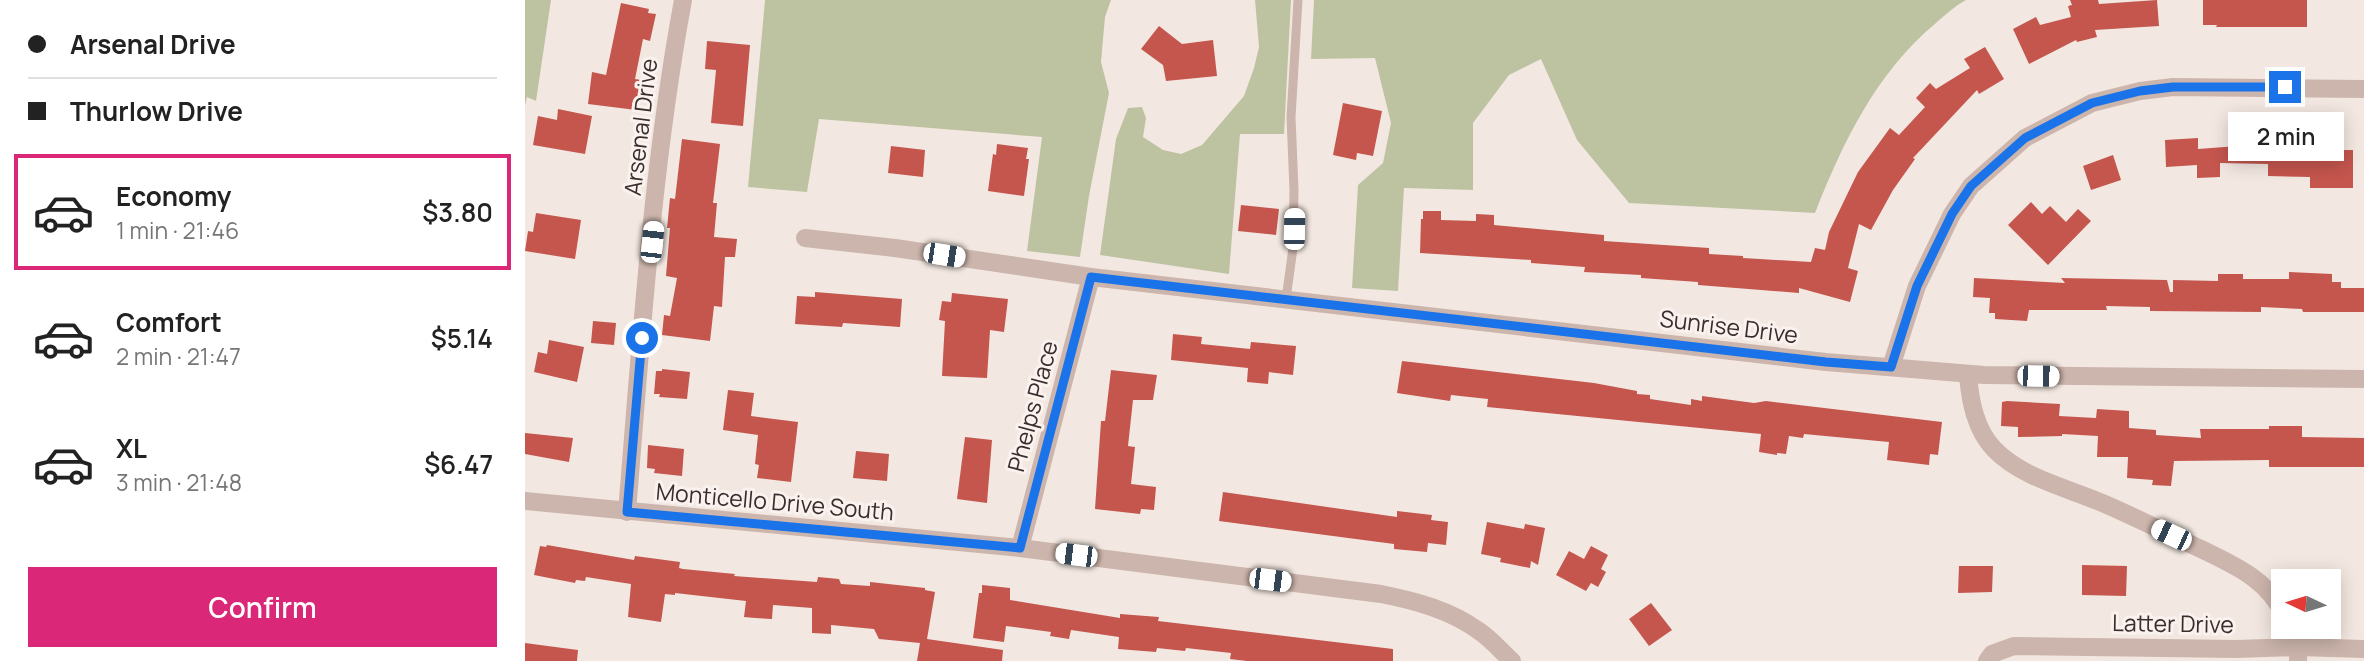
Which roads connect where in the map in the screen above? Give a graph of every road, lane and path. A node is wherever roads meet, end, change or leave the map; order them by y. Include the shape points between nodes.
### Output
1 (683, 0) edge
2 (1299, 0) edge
3 (2364, 89) edge
4 (804, 238) dead end
5 (1091, 277) junction
6 (1286, 299) junction
7 (1891, 367) junction
8 (1968, 375) junction
9 (2364, 379) edge
10 (525, 502) edge
11 (627, 512) junction
12 (1020, 548) junction
13 (2271, 594) edge
14 (2364, 649) edge
15 (2298, 654) edge
16 (1512, 661) edge
17 (1987, 661) edge

1 - 11 street, Arsenal Drive via 668,80
2 - 6 lane via 1291,117 1293,248
3 - 7 street via 2173,87 2140,91 2092,103 2025,138 1971,186 1952,214 1917,286
4 - 5 street, Sunrise Drive
5 - 6 street, Sunrise Drive
5 - 12 street, Phelps Place
6 - 7 street, Sunrise Drive
7 - 8 street, Sunrise Drive
8 - 9 street, Sunrise Drive
8 - 13 street via 1978,426 1992,447 2016,468 2235,566
10 - 11 street, Monticello Drive South
11 - 12 street, Monticello Drive South
12 - 16 street, Monticello Drive South via 1412,600 1481,631
14 - 15 street, Latter Drive
15 - 17 street, Latter Drive via 2014,646 1992,654

